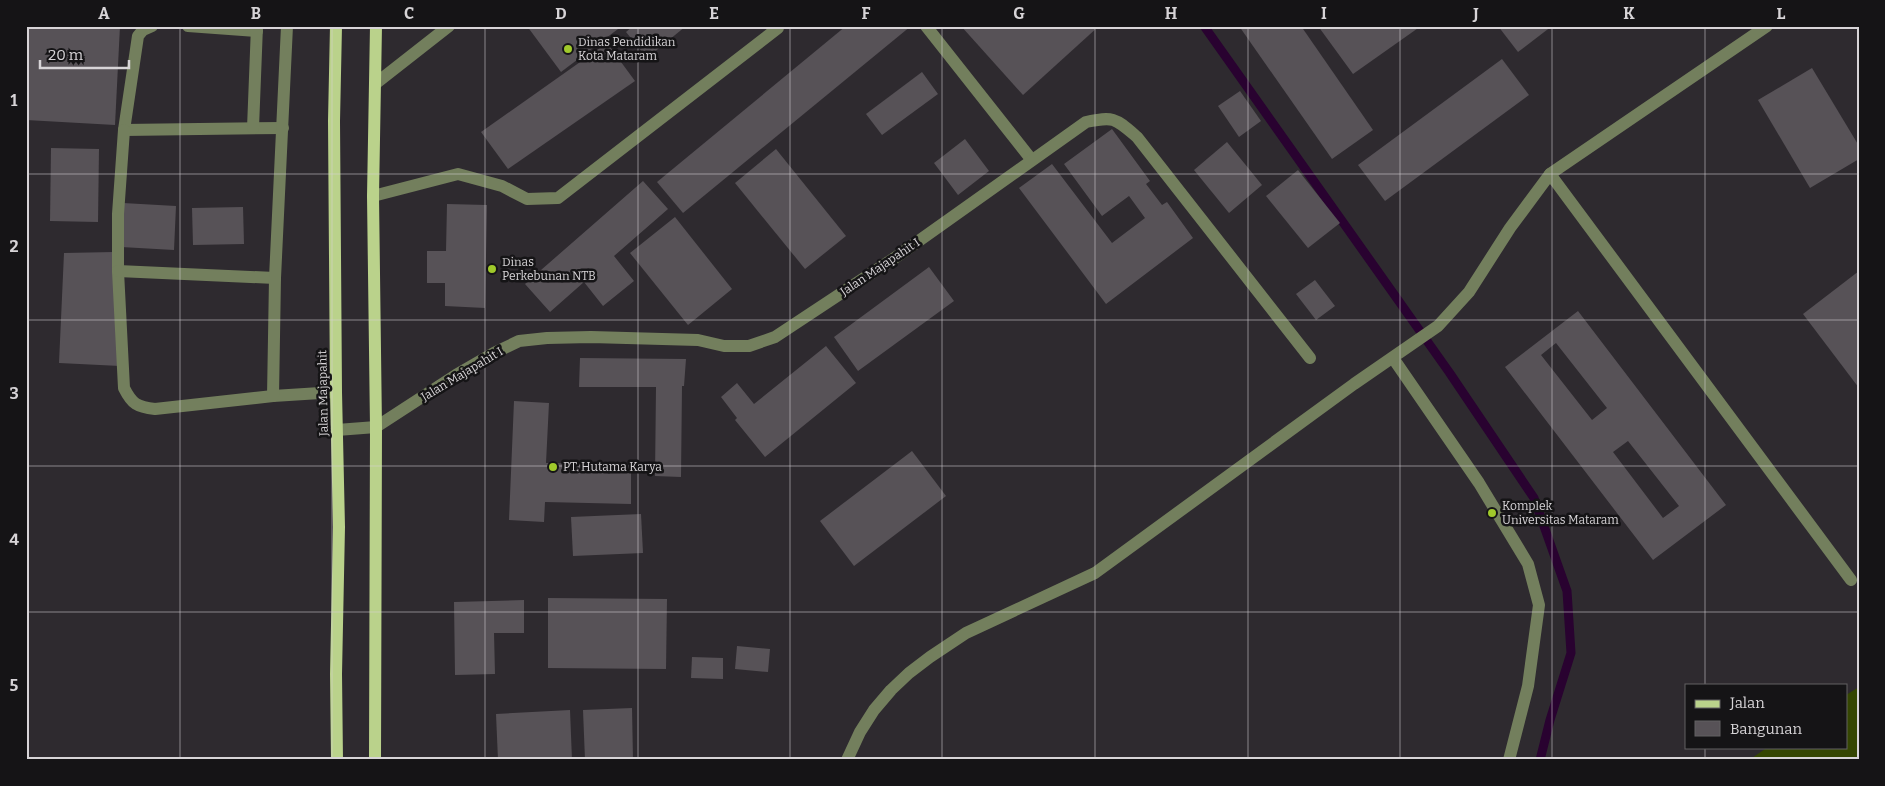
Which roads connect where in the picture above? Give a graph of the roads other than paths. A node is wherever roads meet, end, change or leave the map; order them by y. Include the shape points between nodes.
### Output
1 (152, 26) edge
2 (188, 26) edge
3 (288, 26) edge
4 (336, 26) edge
5 (376, 26) edge
6 (449, 26) edge
7 (926, 26) edge
8 (1767, 26) edge
9 (257, 28) edge
10 (778, 28) dead end
11 (375, 84) junction
12 (253, 128) junction
13 (284, 128) junction
14 (124, 130) junction
15 (1031, 160) junction
16 (1550, 174) junction
17 (373, 196) junction
18 (118, 271) junction
19 (275, 278) junction
20 (1310, 358) dead end
21 (1393, 358) junction
22 (336, 392) junction
23 (273, 396) junction
24 (376, 427) junction
25 (337, 430) junction
26 (1851, 580) dead end
27 (337, 760) edge
28 (375, 760) edge
29 (846, 760) edge
30 (1509, 760) edge

1 - 14 street via 138,36
2 - 9 street
3 - 13 street
4 - 22 main road, Jalan Majapahit
5 - 11 main road
6 - 11 street
7 - 15 street
8 - 16 street
9 - 12 street
10 - 17 street via 558,198 527,199 502,186 458,174
11 - 17 main road
12 - 13 street
12 - 14 street
13 - 19 street
14 - 18 street
15 - 20 street, Jalan Majapahit I via 1086,122 1107,118 1120,122 1137,137
15 - 24 street, Jalan Majapahit I via 899,256 774,337 749,346 724,346 698,340 591,337 519,341 456,375
16 - 21 street via 1469,292 1438,326
16 - 26 street
17 - 24 main road
18 - 19 street
18 - 23 street via 124,388 130,400 142,408 154,409
19 - 23 street
21 - 29 street via 1094,573 966,633 930,657 891,690 874,710
21 - 30 street via 1479,483 1528,564 1539,605 1528,686
22 - 23 street
22 - 25 main road, Jalan Majapahit
24 - 25 street, Jalan Majapahit I
24 - 28 main road
25 - 27 main road, Jalan Majapahit

